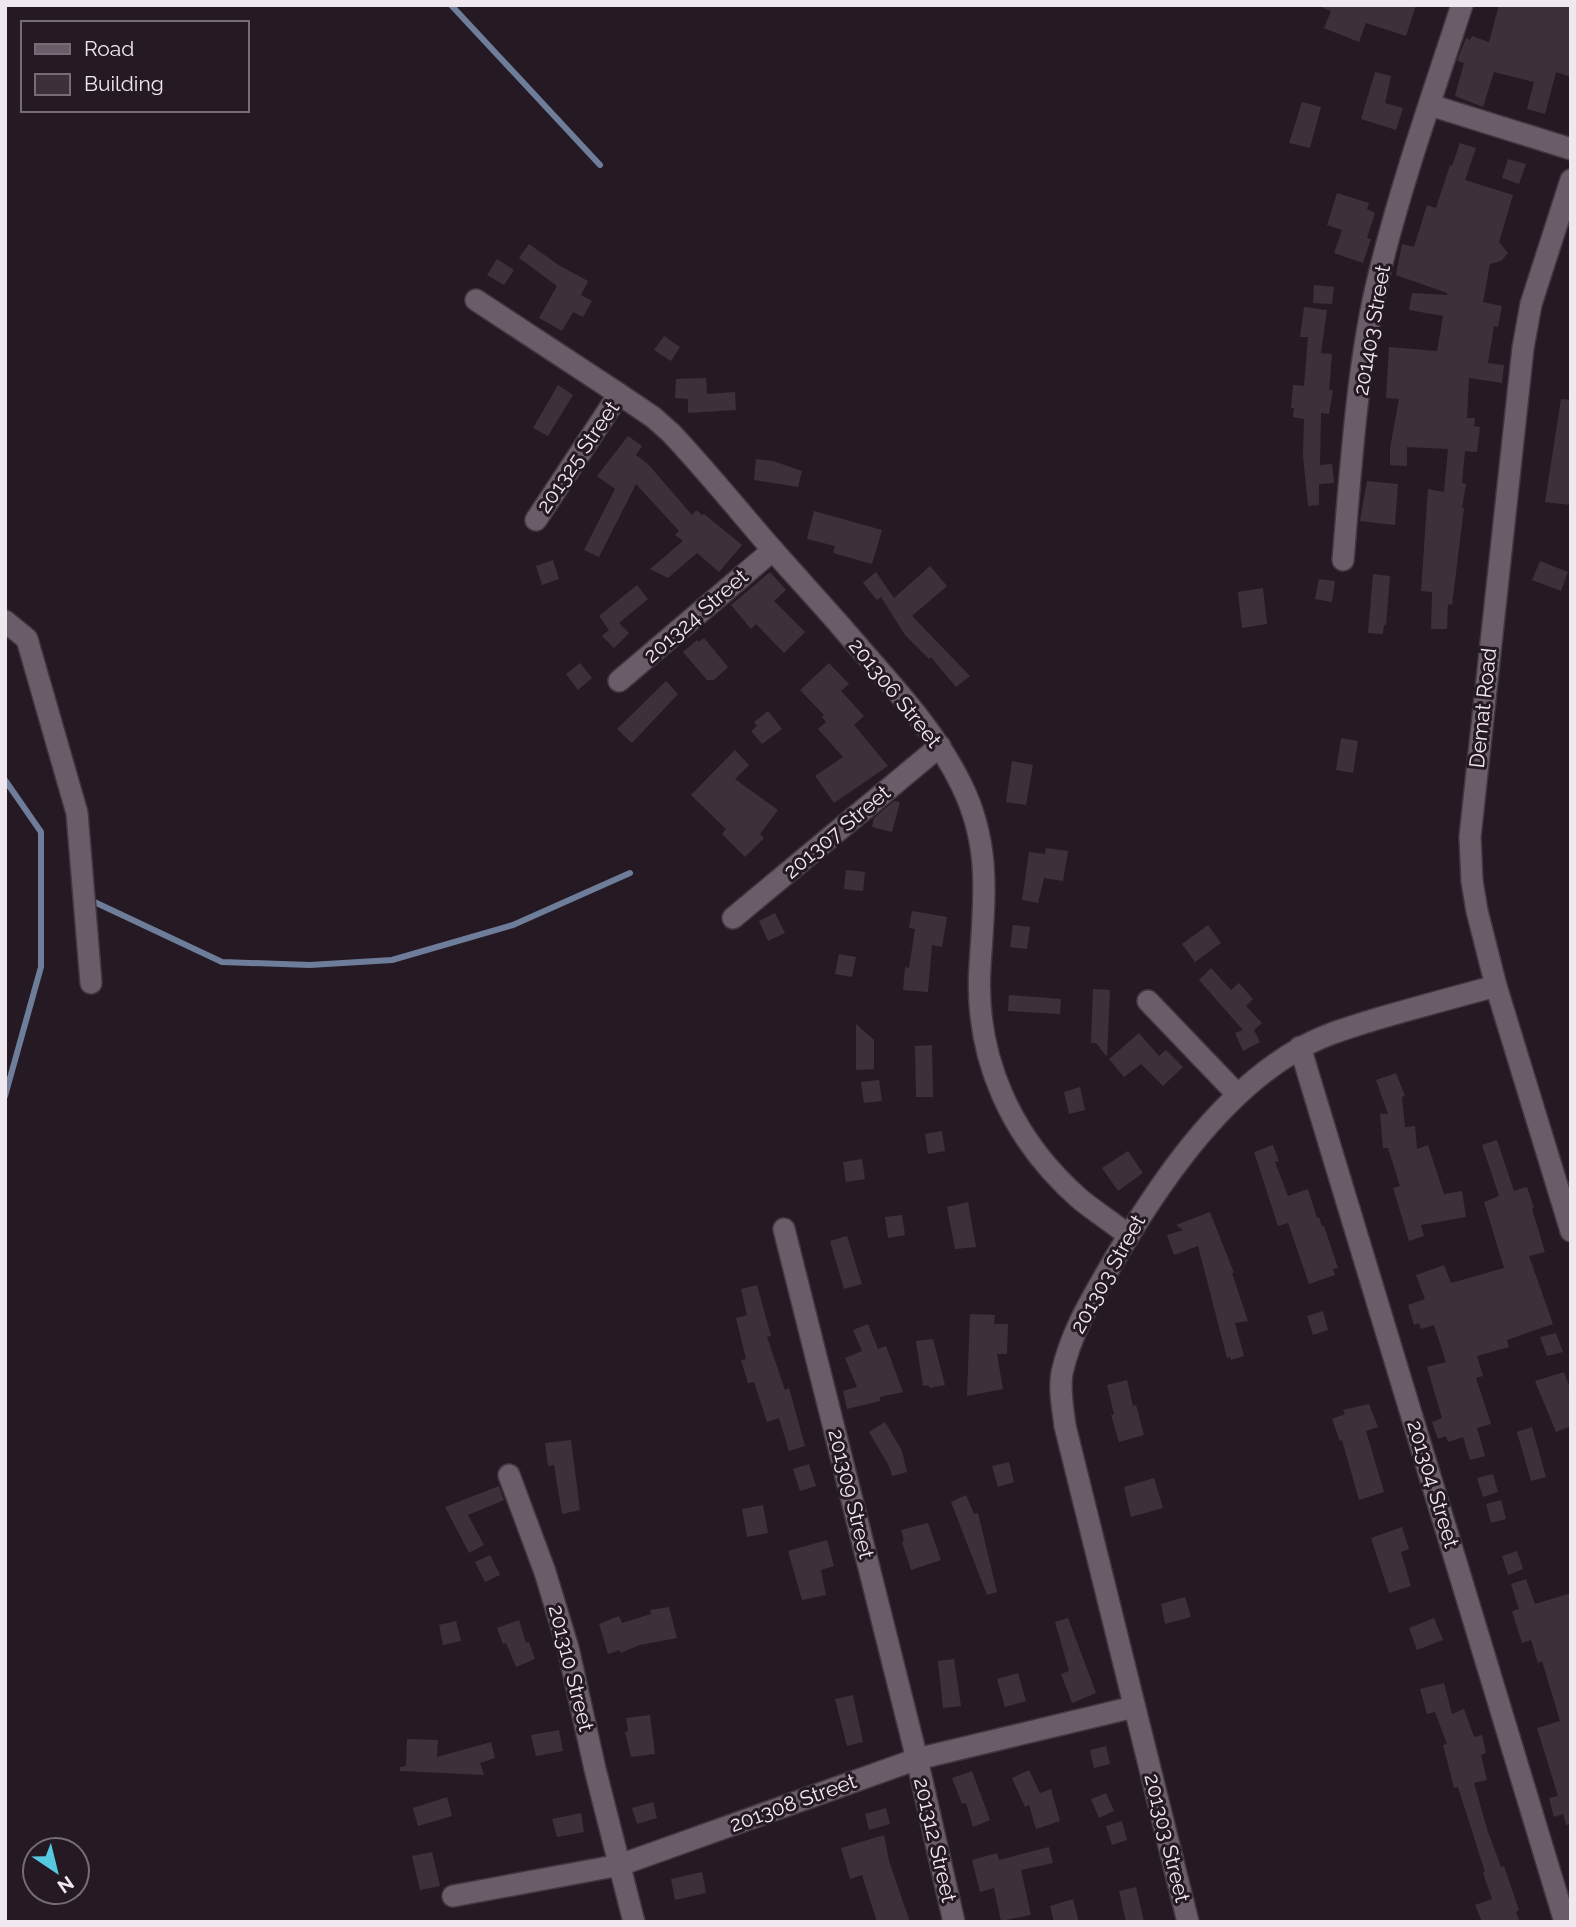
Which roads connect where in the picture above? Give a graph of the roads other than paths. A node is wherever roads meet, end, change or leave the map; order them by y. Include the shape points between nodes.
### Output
1 (1462, 5) edge
2 (1430, 105) junction
3 (1571, 149) edge
4 (1571, 180) edge
5 (476, 300) dead end
6 (620, 394) junction
7 (536, 520) dead end
8 (773, 550) junction
9 (1343, 560) dead end
10 (5, 621) edge
11 (619, 681) dead end
12 (940, 746) junction
13 (733, 918) dead end
14 (91, 984) dead end
15 (1496, 986) junction
16 (1147, 1001) dead end
17 (1300, 1047) junction
18 (1237, 1094) junction
19 (1563, 1179) edge
20 (784, 1229) dead end
21 (1571, 1231) edge
22 (1128, 1235) junction
23 (509, 1475) dead end
24 (1134, 1707) junction
25 (917, 1759) junction
26 (620, 1865) junction
27 (453, 1896) dead end
28 (634, 1922) edge
29 (954, 1922) edge
30 (1188, 1922) edge
31 (1565, 1922) edge

1 - 2 street, 201403 Street
2 - 3 street
2 - 9 street, 201403 Street via 1376,288
4 - 15 street, Demat Road via 1531,304 1523,348 1473,792 1472,881
5 - 6 street, 201306 Street
6 - 7 street, 201325 Street
6 - 8 street, 201306 Street via 671,433
8 - 11 street, 201324 Street
8 - 12 street, 201306 Street via 926,724
10 - 14 street via 27,639 77,813
12 - 13 street, 201307 Street
12 - 22 street, 201306 Street via 962,785 979,837 985,890 978,1005 990,1064 1008,1107 1039,1156 1082,1200
15 - 17 street, 201303 Street via 1335,1032
15 - 19 street, Demat Road
16 - 18 street
17 - 18 street, 201303 Street
17 - 31 street, 201304 Street
18 - 22 street, 201303 Street via 1155,1192
19 - 21 street, Demat Road
20 - 25 street, 201309 Street
22 - 24 street, 201303 Street via 1083,1311 1070,1343 1060,1395
23 - 26 street, 201310 Street via 568,1648
24 - 25 street, 201308 Street
24 - 30 street, 201303 Street
25 - 26 street, 201308 Street
25 - 29 street, 201312 Street
26 - 27 street, 201308 Street
26 - 28 street, 201310 Street

